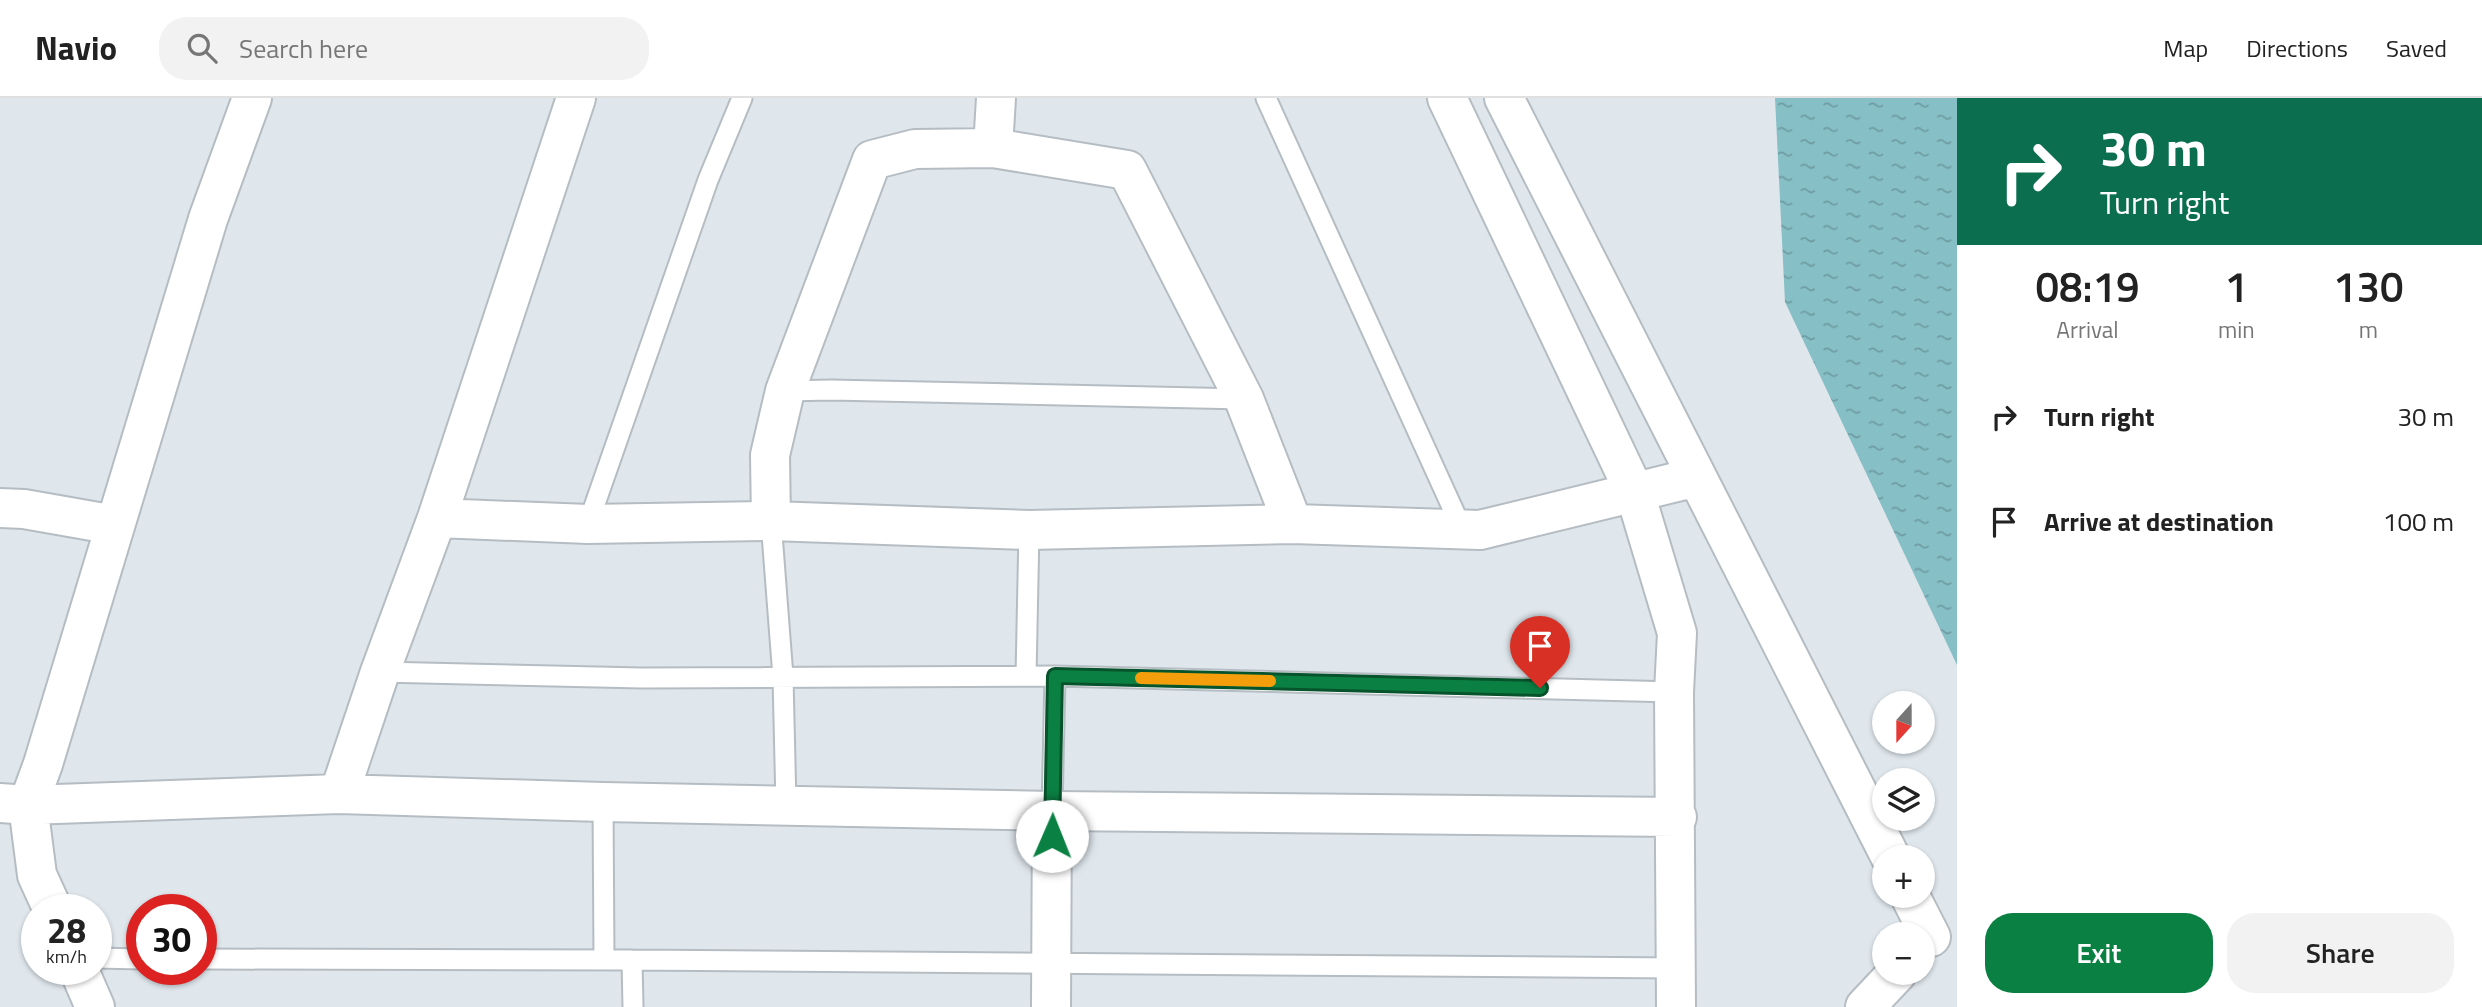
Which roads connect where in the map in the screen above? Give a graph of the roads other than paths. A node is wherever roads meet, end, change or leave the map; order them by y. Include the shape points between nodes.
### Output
1 (252, 98) edge
2 (576, 98) edge
3 (742, 98) edge
4 (996, 98) edge
5 (1266, 98) edge
6 (1447, 98) edge
7 (1504, 98) edge
8 (993, 148) junction
9 (785, 391) junction
10 (1244, 399) junction
11 (1698, 477) junction
12 (1636, 493) junction
13 (0, 508) edge
14 (437, 518) junction
15 (771, 521) junction
16 (588, 524) junction
17 (1293, 524) junction
18 (115, 525) junction
19 (1462, 529) junction
20 (1029, 530) junction
21 (380, 672) junction
22 (1026, 676) junction
23 (1055, 676) junction
24 (783, 677) junction
25 (1674, 692) junction
26 (339, 794) junction
27 (603, 802) junction
28 (14, 804) edge
29 (786, 805) junction
30 (1052, 811) junction
31 (1676, 817) junction
32 (1884, 845) edge
33 (46, 894) edge
34 (1918, 908) edge
35 (1937, 937) edge
36 (217, 959) edge
37 (604, 960) junction
38 (632, 960) junction
39 (1051, 964) junction
40 (1677, 968) junction
41 (85, 985) edge
42 (1886, 985) edge
43 (95, 1007) edge
44 (633, 1007) edge
45 (1051, 1007) edge
46 (1676, 1007) edge
47 (1865, 1007) edge

1 - 18 street via 208,219
2 - 14 street
3 - 16 lane via 708,180
4 - 8 street
5 - 19 lane
6 - 12 street
7 - 11 street
8 - 9 street via 915,149 872,160
8 - 10 street via 1127,170
9 - 10 lane
9 - 15 street via 770,455
10 - 17 street
11 - 12 street
11 - 32 street
12 - 19 street via 1480,530
12 - 25 street via 1677,633
13 - 18 street
14 - 16 street
14 - 21 street
15 - 16 street
15 - 20 street
15 - 24 lane
17 - 19 street
17 - 20 street
18 - 28 street
20 - 22 lane
21 - 24 lane
21 - 26 street
22 - 23 lane
22 - 24 lane
23 - 25 lane
23 - 30 lane
24 - 29 lane
25 - 31 street
26 - 27 street
26 - 28 street
27 - 29 street
27 - 37 lane
28 - 33 street
29 - 30 street
30 - 31 street
30 - 39 street
31 - 40 street
34 - 35 street
36 - 37 lane
37 - 38 lane
38 - 39 lane
38 - 44 lane
39 - 40 lane
39 - 45 street
40 - 46 street
41 - 43 street
42 - 47 street

